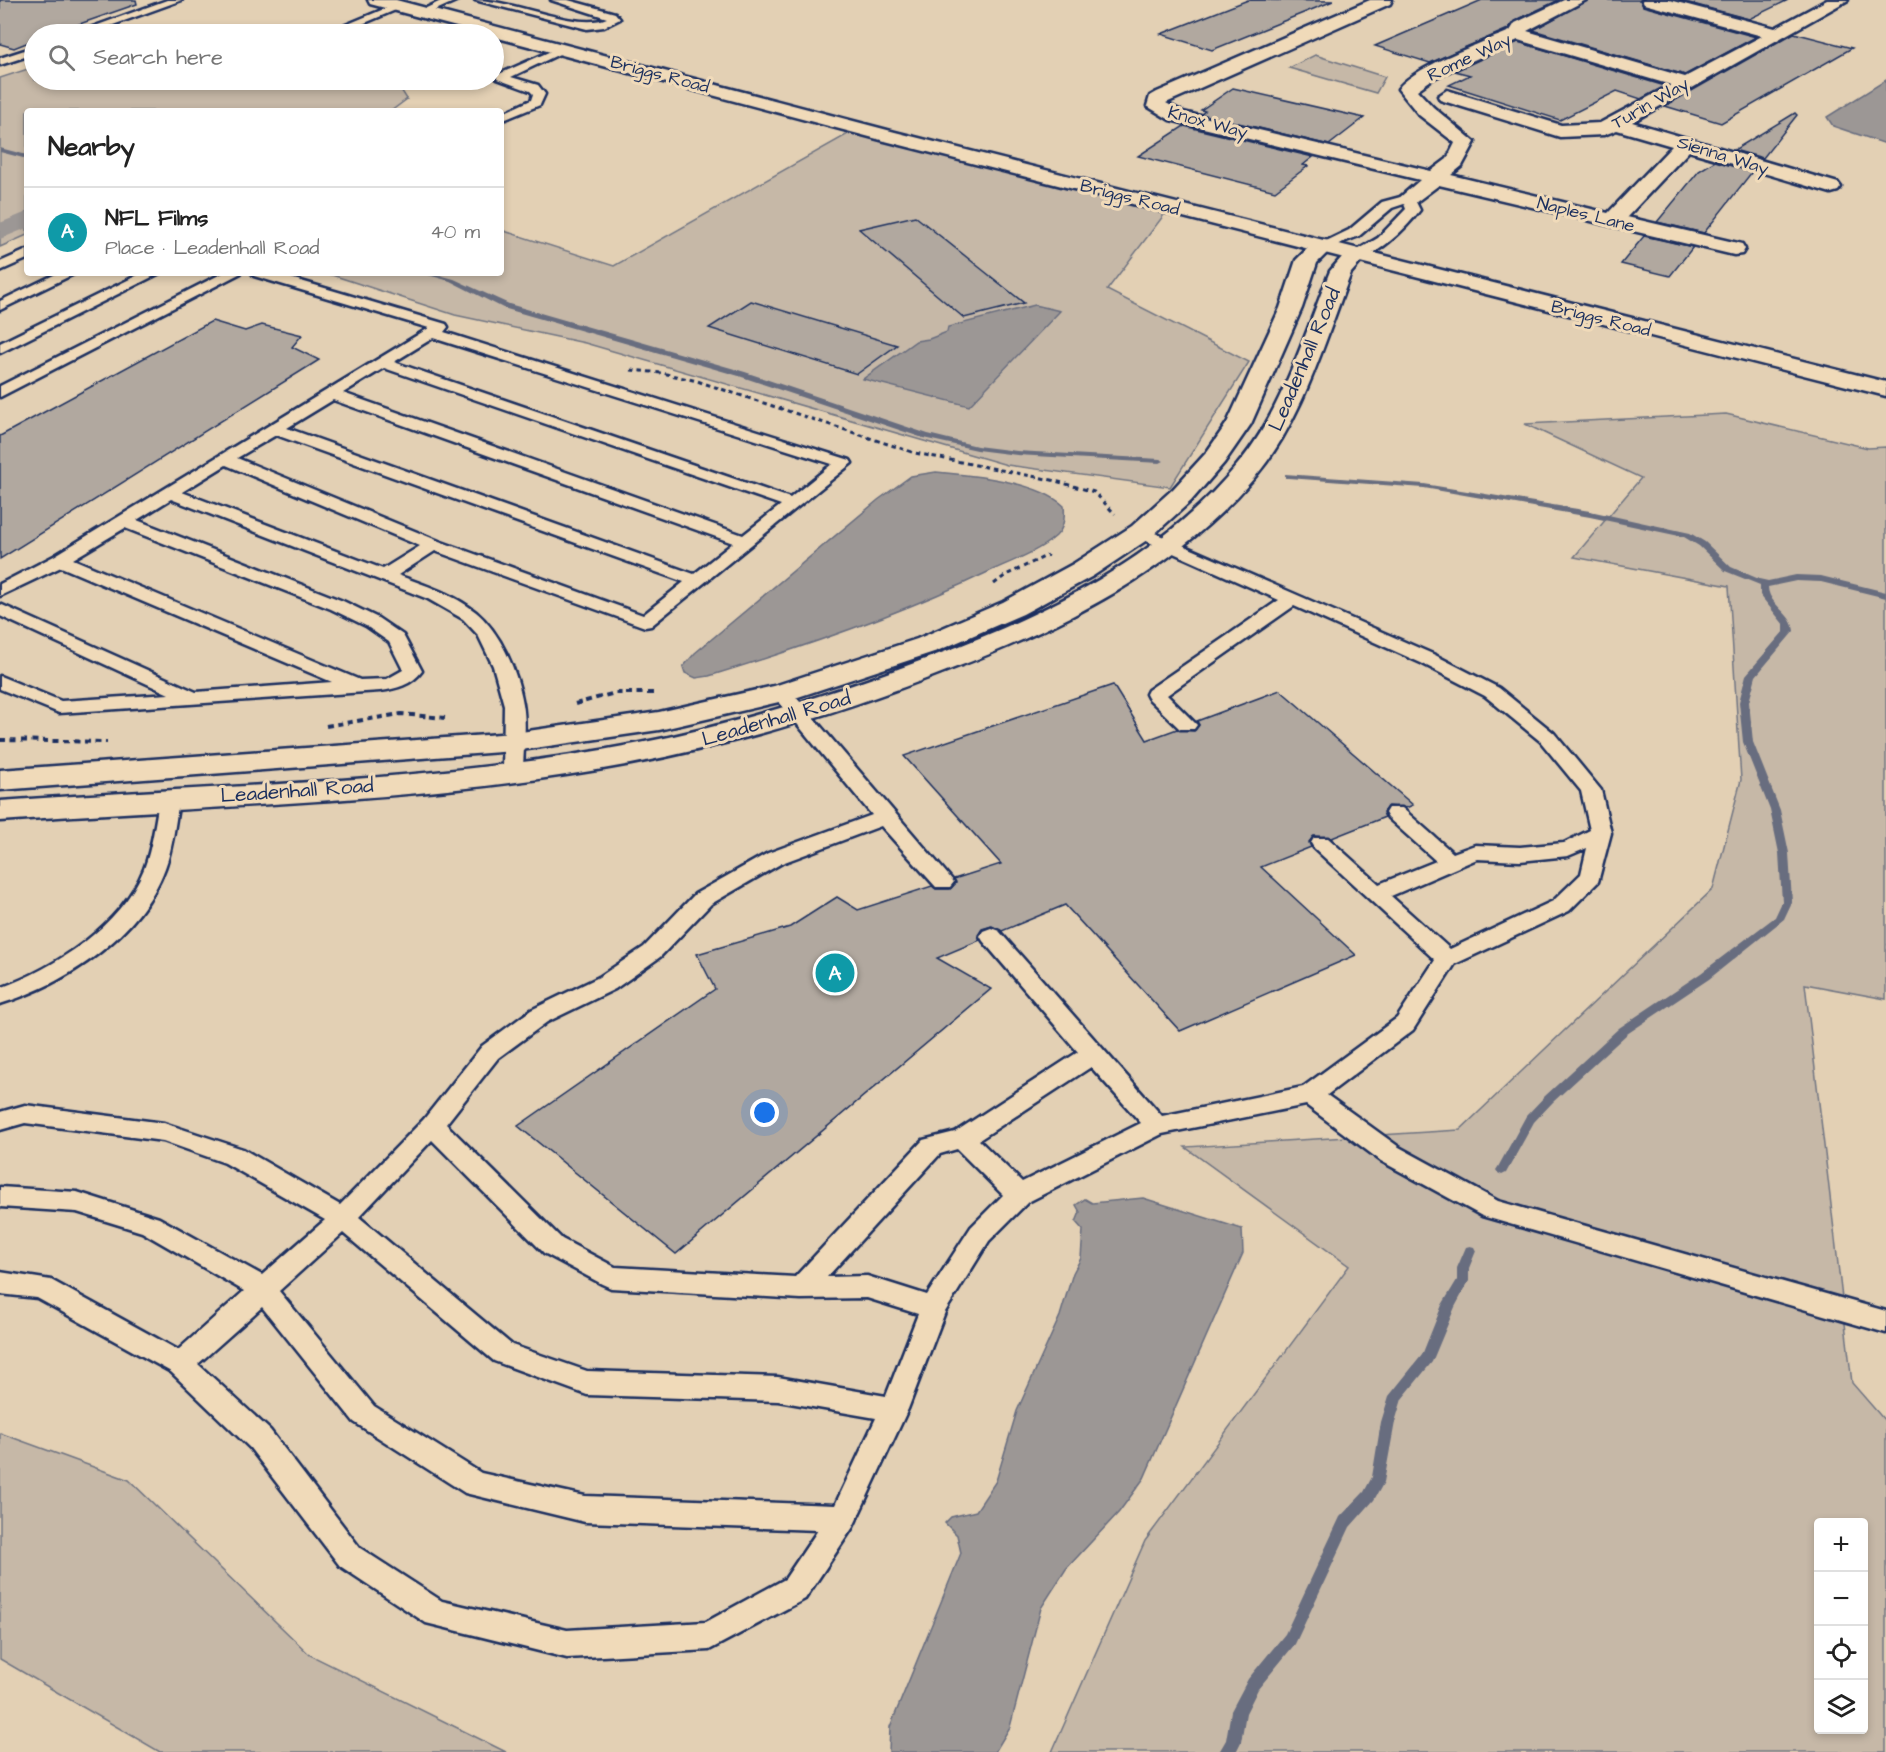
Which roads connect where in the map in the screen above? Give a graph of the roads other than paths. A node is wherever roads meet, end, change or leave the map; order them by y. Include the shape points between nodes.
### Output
1 (177, 0) edge
2 (376, 0) edge
3 (453, 0) edge
4 (480, 0) edge
5 (556, 0) edge
6 (1578, 0) edge
7 (1650, 0) edge
8 (1840, 0) edge
9 (1380, 1) edge
10 (400, 6) junction
11 (423, 12) junction
12 (108, 24) edge
13 (355, 24) edge
14 (469, 24) edge
15 (504, 33) edge
16 (1517, 34) junction
17 (1776, 34) junction
18 (564, 49) junction
19 (24, 54) edge
20 (0, 62) edge
21 (504, 76) edge
22 (504, 78) edge
23 (1684, 83) junction
24 (1447, 96) dead end
25 (504, 117) edge
26 (1616, 123) junction
27 (1685, 144) junction
28 (1437, 178) junction
29 (1831, 188) dead end
30 (1408, 199) junction
31 (1613, 220) junction
32 (1323, 246) junction
33 (1734, 249) dead end
34 (24, 255) edge
35 (1356, 255) junction
36 (0, 267) edge
37 (63, 276) edge
38 (147, 276) edge
39 (228, 276) edge
40 (269, 276) edge
41 (0, 306) edge
42 (433, 333) junction
43 (0, 349) edge
44 (383, 363) junction
45 (1886, 389) edge
46 (0, 392) edge
47 (331, 394) junction
48 (274, 429) junction
49 (225, 459) junction
50 (169, 493) junction
51 (793, 504) junction
52 (123, 521) junction
53 (1141, 532) junction
54 (746, 542) junction
55 (433, 545) junction
56 (1169, 545) junction
57 (60, 560) junction
58 (384, 576) junction
59 (696, 581) junction
60 (0, 591) edge
61 (1291, 600) junction
62 (0, 609) edge
63 (0, 682) edge
64 (357, 686) junction
65 (193, 698) junction
66 (790, 703) junction
67 (1187, 725) dead end
68 (514, 742) junction
69 (513, 772) junction
70 (0, 780) edge
71 (170, 801) junction
72 (0, 811) edge
73 (1395, 813) dead end
74 (885, 817) junction
75 (1601, 833) junction
76 (1320, 843) dead end
77 (1450, 862) junction
78 (943, 882) dead end
79 (1376, 894) junction
80 (991, 936) dead end
81 (1447, 959) junction
82 (0, 996) edge
83 (1093, 1054) junction
84 (1310, 1095) junction
85 (0, 1121) edge
86 (432, 1125) junction
87 (1157, 1126) junction
88 (962, 1139) junction
89 (1019, 1195) junction
90 (0, 1197) edge
91 (343, 1218) junction
92 (0, 1283) edge
93 (262, 1288) junction
94 (801, 1288) junction
95 (933, 1308) junction
96 (1886, 1322) edge
97 (180, 1364) junction
98 (894, 1409) junction
99 (843, 1518) junction

1 - 12 lane
2 - 10 street, Briggs Road
3 - 11 lane
4 - 5 lane via 586,26 614,19
6 - 16 street, Rome Way via 1521,27
7 - 17 street
8 - 17 street, Turin Way
9 - 28 street, Knox Way via 1164,96 1156,106 1177,116
10 - 11 street, Briggs Road
10 - 13 lane
11 - 14 street, Briggs Road
15 - 18 street, Briggs Road
16 - 23 street
16 - 28 street, Rome Way via 1428,74 1407,89 1416,104 1465,142 1455,162
17 - 23 street, Turin Way
18 - 21 lane
18 - 32 street, Briggs Road
19 - 20 lane
22 - 25 lane via 534,88 539,94 536,102
23 - 26 street, Turin Way
24 - 26 street, Turin Way via 1560,131 1604,129
26 - 27 street, Sienna Way
27 - 29 street, Sienna Way
27 - 31 street
28 - 30 street, Rome Way
28 - 31 street, Naples Lane
30 - 32 lane via 1387,205 1354,233
30 - 35 lane via 1413,210 1383,241
31 - 33 street, Naples Lane
32 - 35 street, Briggs Road
32 - 53 street, Leadenhall Road via 1307,260 1256,391 1228,441 1200,477
34 - 36 lane
35 - 45 street, Briggs Road
35 - 56 street, Leadenhall Road via 1341,271 1287,408 1268,443 1207,515
37 - 41 lane
38 - 43 lane
39 - 46 lane
40 - 42 lane via 441,327
42 - 44 lane
42 - 51 lane via 844,464
44 - 47 lane
44 - 51 lane
47 - 48 lane
47 - 54 lane
48 - 49 lane
48 - 59 lane
49 - 50 lane
49 - 55 lane
50 - 52 lane
50 - 58 lane
51 - 54 lane
52 - 57 lane
52 - 64 lane via 337,605 397,639 413,671 403,681 387,686
53 - 56 lane
53 - 66 street, Leadenhall Road via 1083,570 1013,608
54 - 59 lane
55 - 58 lane
55 - 59 lane via 645,622
56 - 61 lane
56 - 66 street, Leadenhall Road via 1086,601 1005,639 864,693
57 - 60 lane
57 - 64 lane
58 - 68 lane via 434,595 469,615 486,633 514,705
61 - 67 lane via 1155,694
61 - 75 lane via 1428,659 1492,692 1547,737 1591,790
62 - 65 lane
63 - 65 lane via 59,707
64 - 65 lane
66 - 68 street, Leadenhall Road
66 - 69 street, Leadenhall Road via 656,749
66 - 74 lane
68 - 69 lane
68 - 70 street, Leadenhall Road
69 - 71 street, Leadenhall Road
71 - 72 street, Leadenhall Road
71 - 82 lane via 152,876 124,919 68,964
73 - 77 lane
74 - 78 lane
74 - 86 lane via 775,858 703,899 652,952 607,983 539,1016 490,1052
75 - 77 lane via 1568,849 1520,854 1475,852
75 - 81 lane via 1591,877 1561,906
76 - 79 lane
77 - 79 lane
79 - 81 lane
80 - 83 lane
81 - 84 lane via 1406,1024
83 - 87 lane
83 - 88 lane
84 - 87 lane
84 - 96 lane via 1390,1154 1491,1209
85 - 91 lane via 25,1114 164,1132 234,1156
86 - 91 lane
86 - 94 lane via 553,1246 612,1277
87 - 89 lane
88 - 89 lane
88 - 94 lane via 932,1147
89 - 95 lane via 980,1234
90 - 93 lane via 77,1202 150,1224
91 - 93 lane
91 - 98 lane via 503,1353 587,1383 778,1389
92 - 97 lane via 42,1288
93 - 97 lane
93 - 99 lane via 364,1414 475,1484 585,1509
94 - 95 lane via 867,1287
95 - 98 lane
97 - 99 lane via 260,1439 350,1557 436,1613 567,1644 709,1636 795,1589
98 - 99 lane

